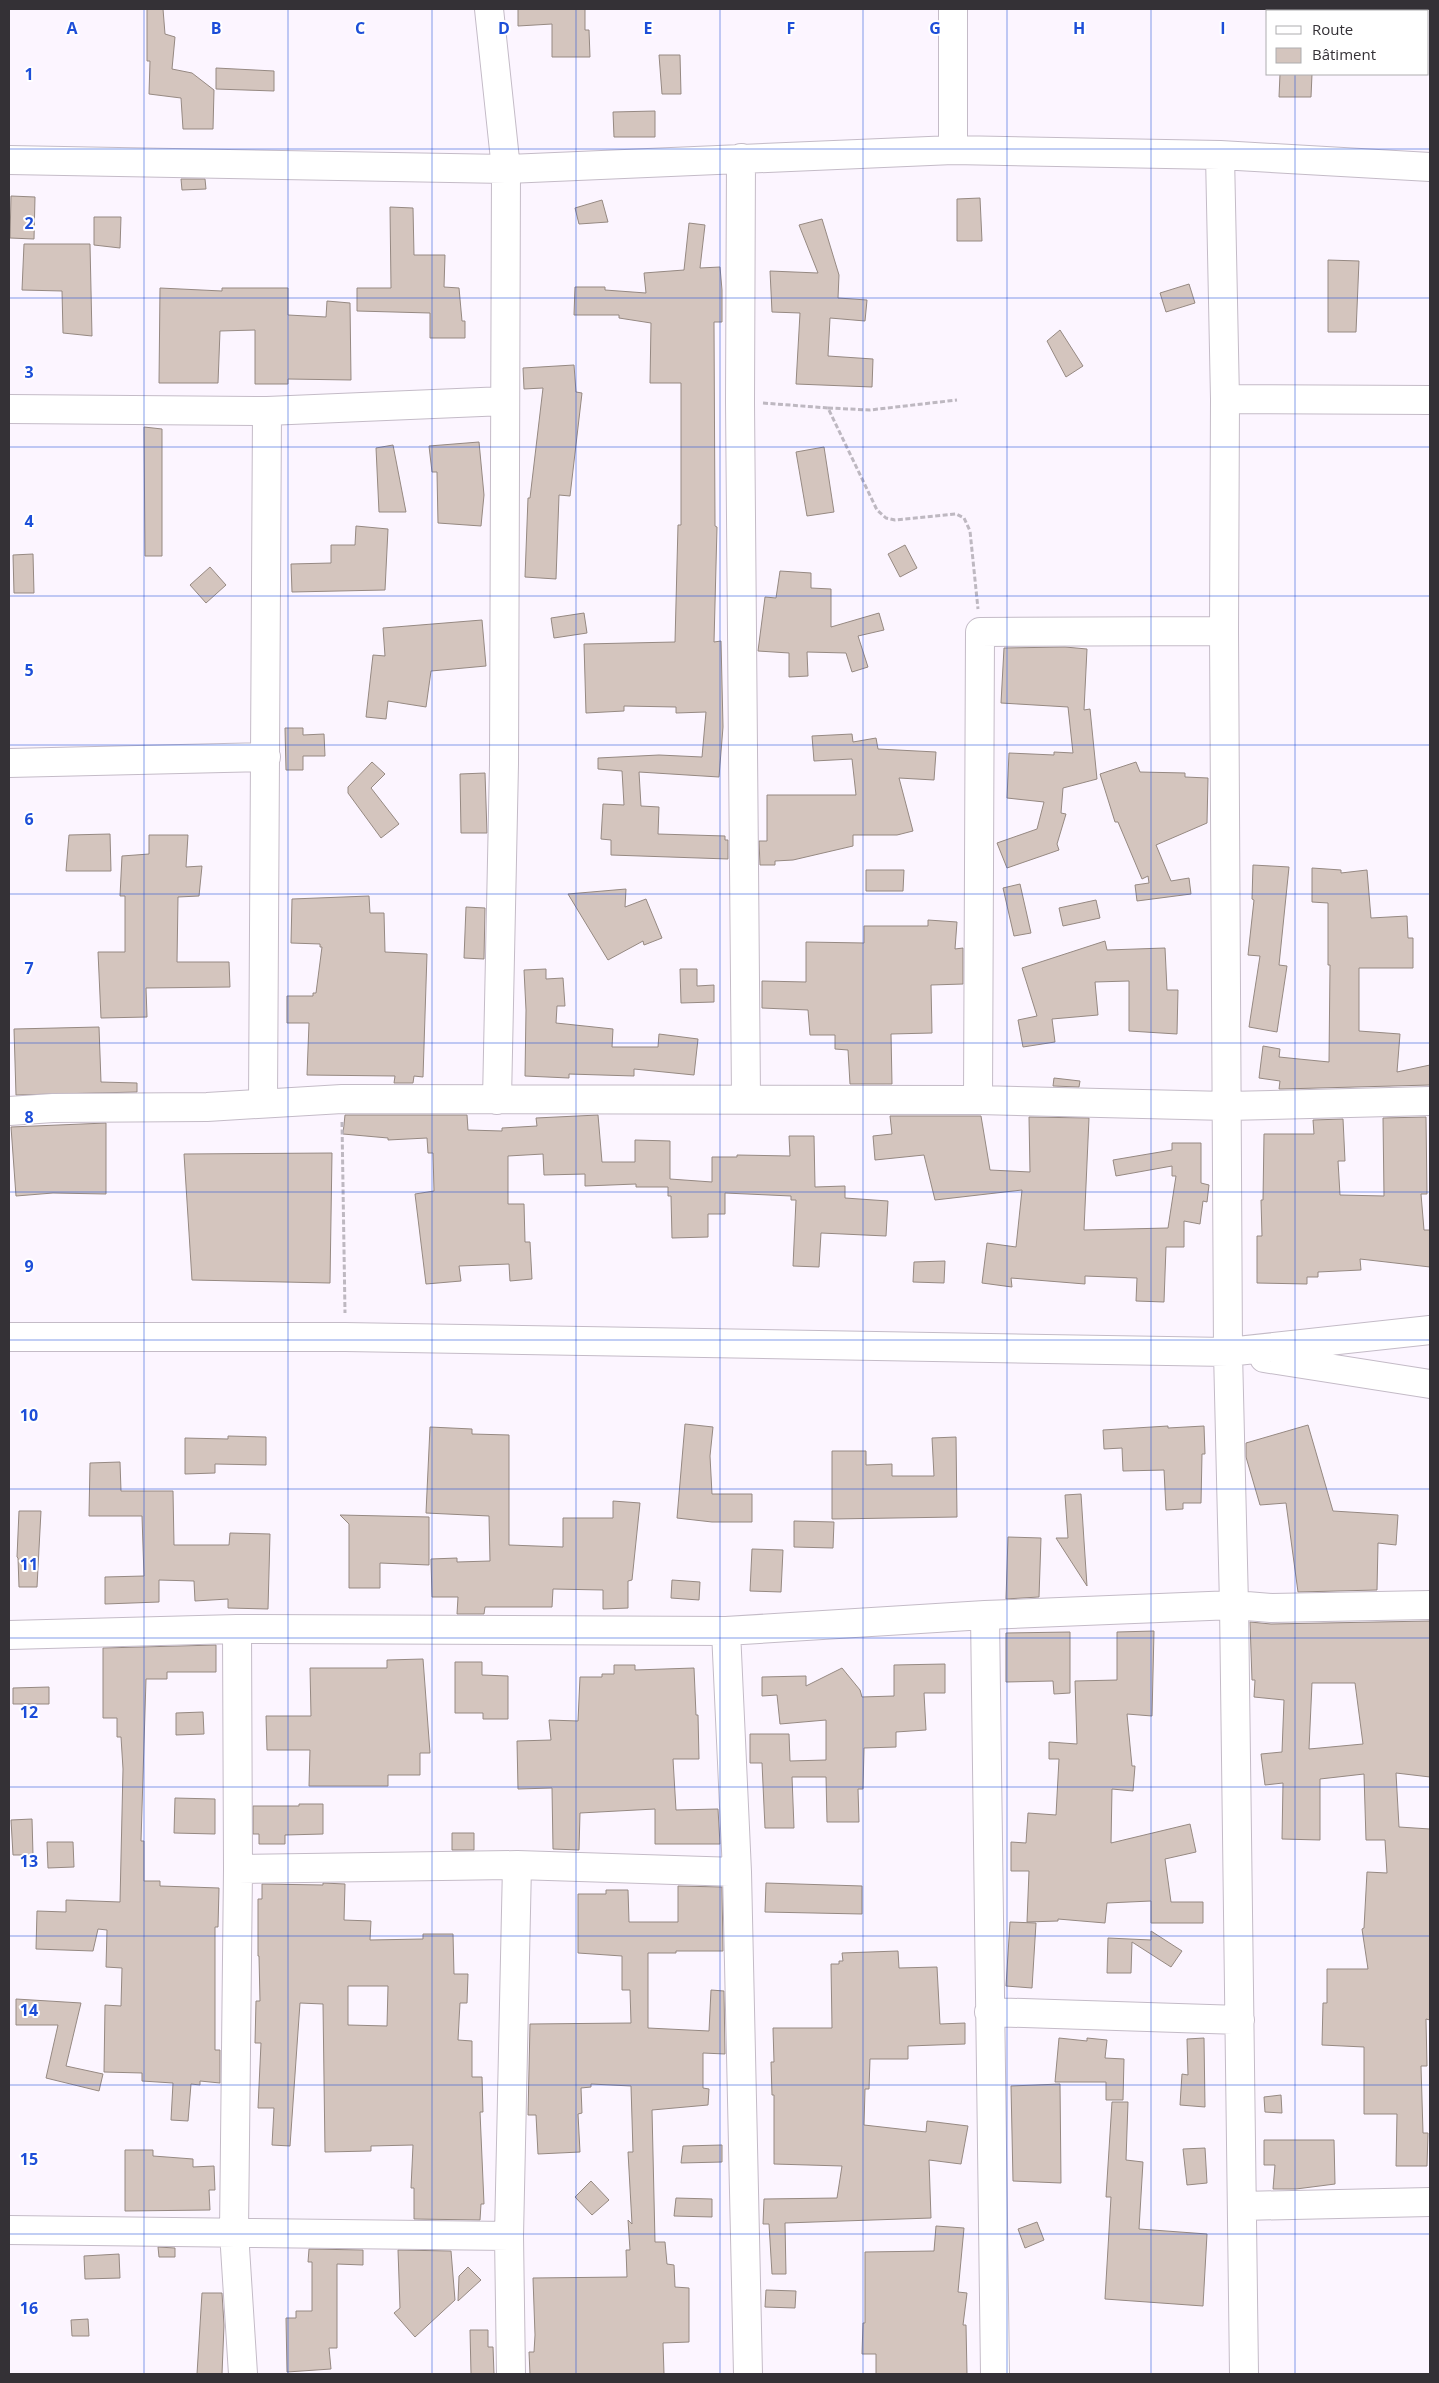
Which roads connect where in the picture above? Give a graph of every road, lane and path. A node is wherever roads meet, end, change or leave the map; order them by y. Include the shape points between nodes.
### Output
1 (489, 9) edge
2 (952, 9) edge
3 (954, 150) junction
4 (1220, 155) junction
5 (741, 158) junction
6 (9, 160) edge
7 (1430, 167) edge
8 (506, 169) junction
9 (1225, 399) junction
10 (957, 400) dead end
11 (1430, 400) edge
12 (505, 401) junction
13 (740, 402) junction
14 (828, 408) junction
15 (9, 410) edge
16 (267, 411) junction
17 (1224, 631) junction
18 (980, 632) junction
19 (266, 757) junction
20 (9, 763) edge
21 (746, 1098) junction
22 (342, 1099) junction
23 (497, 1100) junction
24 (978, 1100) junction
25 (1430, 1101) edge
26 (263, 1103) junction
27 (1226, 1106) junction
28 (9, 1111) edge
29 (1430, 1330) edge
30 (9, 1337) edge
31 (345, 1337) junction
32 (1228, 1352) junction
33 (1430, 1384) edge
34 (1234, 1605) junction
35 (1430, 1605) edge
36 (985, 1615) junction
37 (237, 1630) junction
38 (726, 1631) junction
39 (9, 1635) edge
40 (517, 1865) junction
41 (238, 1869) junction
42 (737, 1872) junction
43 (989, 2012) junction
44 (1240, 2020) junction
45 (1430, 2202) edge
46 (1242, 2206) junction
47 (9, 2230) edge
48 (234, 2232) junction
49 (509, 2236) junction
50 (243, 2374) edge
51 (511, 2374) edge
52 (748, 2374) edge
53 (995, 2374) edge
54 (1244, 2374) edge

1 - 8 street
2 - 3 street
3 - 4 street
3 - 5 street
4 - 7 street
4 - 9 street
5 - 8 street
5 - 13 street
6 - 8 street
8 - 12 street
9 - 11 street
9 - 17 street
10 - 14 path via 870,410
12 - 16 street
12 - 23 street via 504,764
13 - 14 path
13 - 21 street
14 - 18 path via 877,510 886,518 895,520 956,514 964,518 970,531
15 - 16 street
16 - 19 street
17 - 18 street
17 - 27 street
18 - 24 street
19 - 20 street
19 - 26 street
21 - 23 street
21 - 24 street
22 - 23 street
22 - 26 street
22 - 31 path
24 - 27 street
25 - 27 street
26 - 28 street
27 - 32 street
29 - 32 street
30 - 31 street
31 - 32 street
32 - 33 street
32 - 34 street
34 - 35 street via 1271,1608
34 - 36 street
34 - 44 street
36 - 38 street
36 - 43 street
37 - 38 street
37 - 39 street
37 - 41 street
38 - 42 street
40 - 41 street
40 - 42 street
40 - 49 street
41 - 48 street
42 - 52 street
43 - 44 street
43 - 53 street
44 - 46 street
45 - 46 street
46 - 54 street
47 - 48 street
48 - 49 street
48 - 50 street
49 - 51 street

